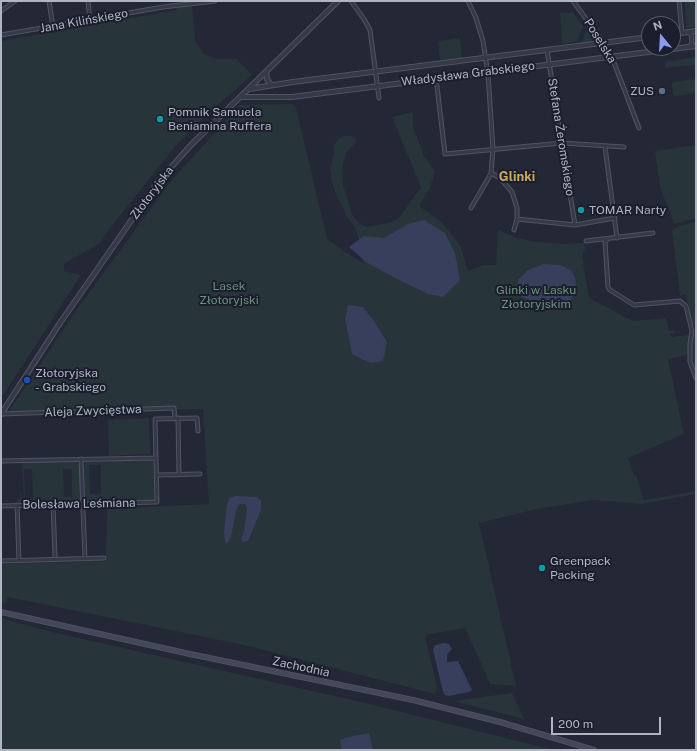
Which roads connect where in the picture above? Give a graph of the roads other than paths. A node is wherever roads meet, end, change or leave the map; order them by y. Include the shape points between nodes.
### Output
1 (15, 1) edge
2 (49, 1) edge
3 (88, 1) edge
4 (214, 1) edge
5 (338, 1) edge
6 (351, 1) edge
7 (468, 1) edge
8 (573, 1) edge
9 (680, 1) edge
10 (1, 11) edge
11 (90, 21) junction
12 (53, 27) junction
13 (696, 31) edge
14 (688, 32) junction
15 (682, 33) joint
16 (1, 35) edge
17 (641, 38) edge
18 (604, 43) junction
19 (696, 46) edge
20 (689, 47) junction
21 (681, 48) edge
22 (547, 50) junction
23 (641, 52) edge
24 (612, 56) junction
25 (486, 58) junction
26 (549, 64) junction
27 (376, 71) junction
28 (266, 72) junction
29 (488, 72) junction
30 (436, 78) junction
31 (271, 85) junction
32 (378, 86) junction
33 (248, 90) junction
34 (240, 97) junction
35 (379, 98) dead end
36 (639, 128) dead end
37 (562, 142) junction
38 (605, 147) junction
39 (624, 148) dead end
40 (493, 149) junction
41 (491, 173) junction
42 (471, 208) dead end
43 (615, 218) junction
44 (517, 219) junction
45 (574, 225) junction
46 (514, 230) dead end
47 (653, 233) dead end
48 (617, 238) junction
49 (608, 239) junction
50 (586, 241) dead end
51 (694, 331) edge
52 (696, 378) edge
53 (1, 414) edge
54 (176, 418) junction
55 (198, 431) dead end
56 (156, 458) junction
57 (81, 459) junction
58 (1, 461) edge
59 (200, 474) dead end
60 (156, 475) junction
61 (179, 475) junction
62 (54, 504) junction
63 (83, 504) junction
64 (17, 505) junction
65 (1, 506) edge
66 (55, 556) dead end
67 (85, 558) junction
68 (104, 558) dead end
69 (19, 560) junction
70 (1, 561) edge
71 (1, 612) edge
72 (594, 750) edge

1 - 10 street
2 - 12 street
3 - 11 street
4 - 11 street, Jana Kilińskiego via 163,7
5 - 28 street, Złotoryjska
6 - 27 street via 370,30
7 - 25 street via 480,29
8 - 18 street, Poselska
9 - 15 street
11 - 12 street, Jana Kilińskiego
12 - 16 street, Jana Kilińskiego
13 - 14 street
14 - 15 street
14 - 20 street via 691,34 692,43
17 - 18 street, Władysława Grabskiego
18 - 22 street, Władysława Grabskiego
18 - 24 street, Poselska
19 - 20 street, Władysława Grabskiego
20 - 21 street, Władysława Grabskiego
22 - 25 street, Władysława Grabskiego
22 - 26 street, Stefana Żeromskiego
23 - 24 street, Władysława Grabskiego
24 - 26 street, Władysława Grabskiego
24 - 36 street, Poselska
25 - 27 street, Władysława Grabskiego
25 - 29 street
26 - 29 street, Władysława Grabskiego
26 - 37 street, Stefana Żeromskiego
27 - 31 street, Władysława Grabskiego
27 - 32 street
28 - 31 street
28 - 33 street, Złotoryjska
29 - 30 street, Władysława Grabskiego
29 - 40 street
30 - 32 street, Władysława Grabskiego
30 - 40 street via 445,154
31 - 33 street, Władysława Grabskiego
32 - 34 street, Władysława Grabskiego via 283,98
32 - 35 street
33 - 34 street, Złotoryjska
34 - 53 street, Złotoryjska via 158,182 60,322
37 - 38 street
37 - 40 street
37 - 45 street, Stefana Żeromskiego
38 - 39 street
38 - 43 street
40 - 41 street
41 - 42 street
41 - 44 street via 500,178 512,192 517,208
43 - 45 street
43 - 48 street
44 - 45 street
44 - 46 street
47 - 48 street
48 - 49 street
49 - 50 street
49 - 51 street via 605,242 610,290 634,305 680,301 686,306
51 - 52 street via 690,344 690,362
53 - 54 street, Aleja Zwycięstwa via 174,408
54 - 55 street via 197,418
54 - 56 street via 155,419
54 - 61 street
56 - 57 street
56 - 60 street
57 - 58 street
57 - 63 street
59 - 61 street
60 - 61 street
60 - 63 street, Bolesława Leśmiana via 157,502
62 - 63 street, Bolesława Leśmiana
62 - 64 street, Bolesława Leśmiana
62 - 66 street
63 - 67 street
64 - 65 street, Bolesława Leśmiana
64 - 69 street
67 - 68 street
67 - 69 street
69 - 70 street
71 - 72 main road, Zachodnia via 413,700

